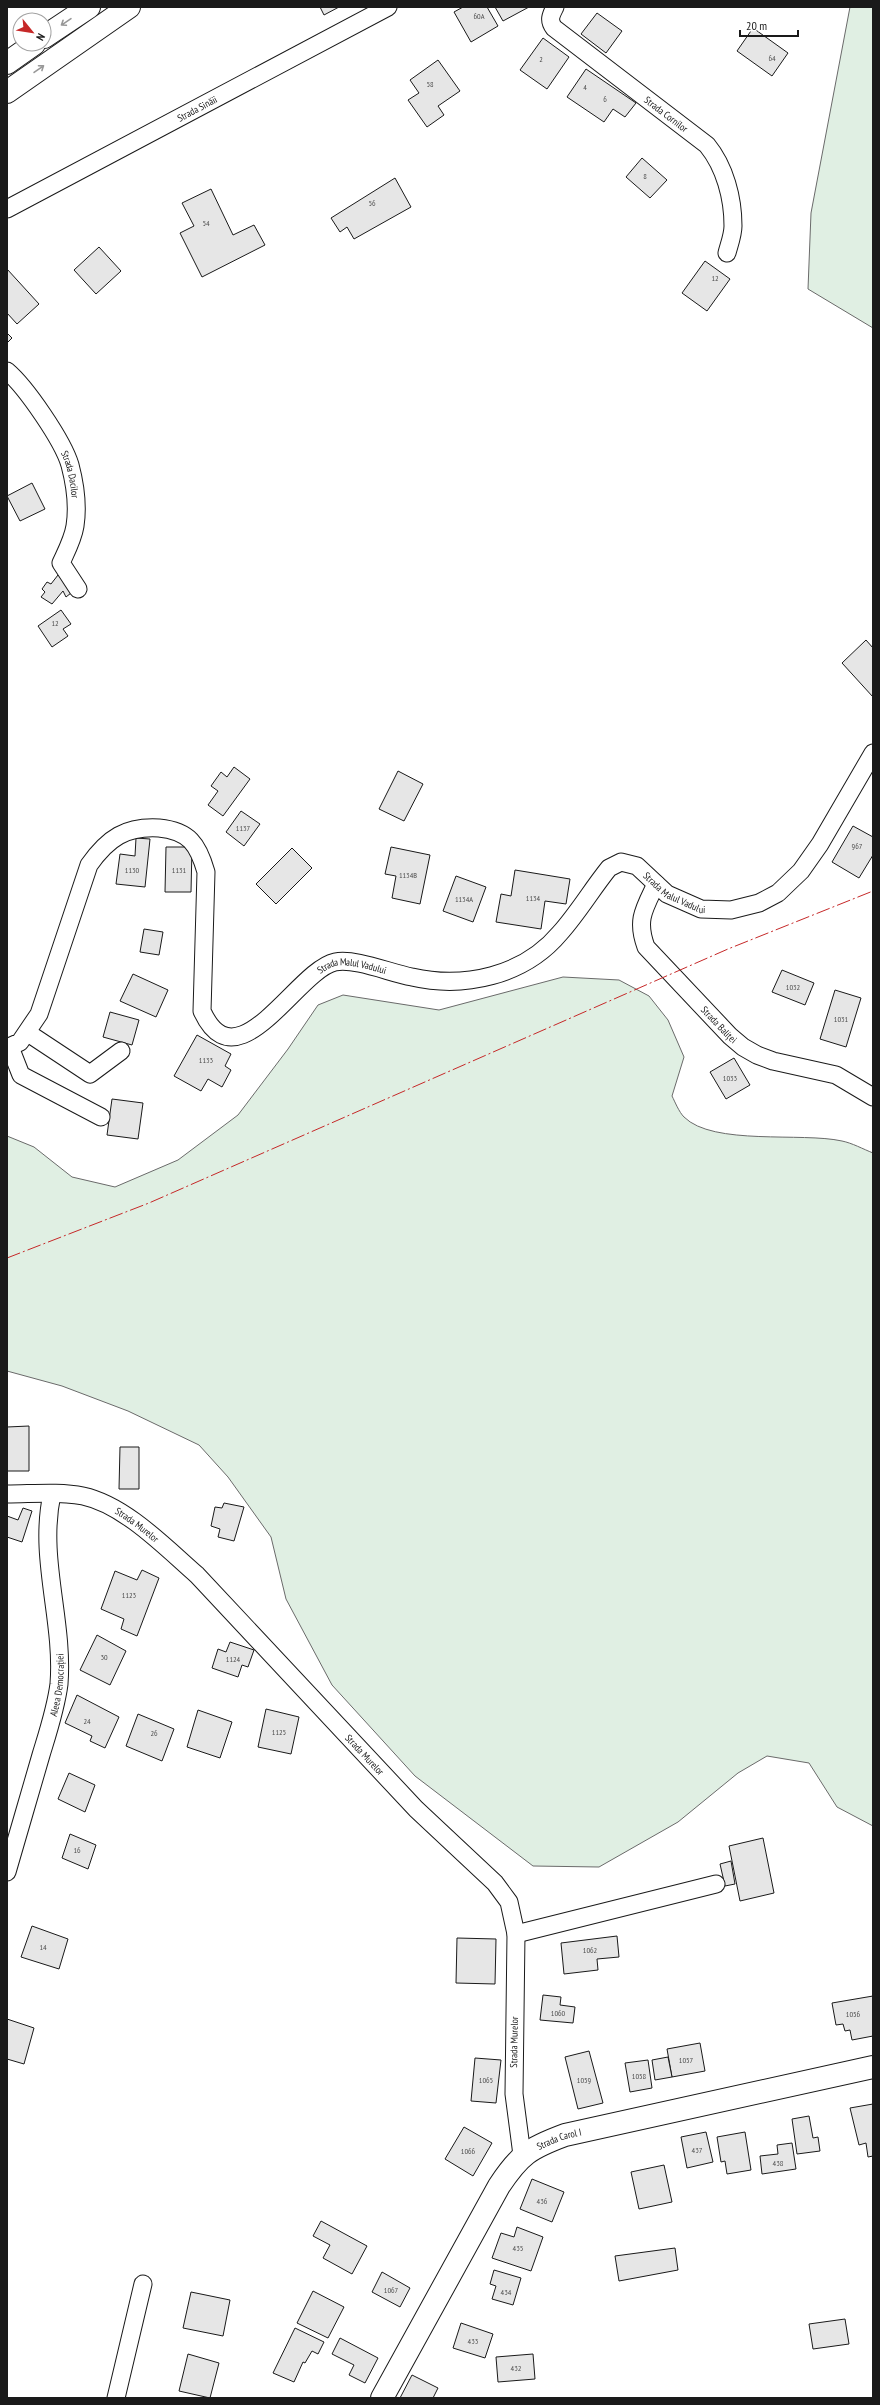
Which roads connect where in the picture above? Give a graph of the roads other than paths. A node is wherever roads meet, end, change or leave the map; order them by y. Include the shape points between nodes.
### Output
1 (88, 7) edge
2 (129, 7) edge
3 (388, 7) edge
4 (555, 7) edge
5 (52, 32) edge
6 (23, 52) edge
7 (7, 63) edge
8 (7, 92) edge
9 (7, 209) edge
10 (727, 253) dead end
11 (7, 371) edge
12 (78, 589) dead end
13 (873, 753) edge
14 (656, 884) junction
15 (28, 1032) junction
16 (9, 1048) edge
17 (121, 1051) dead end
18 (873, 1097) edge
19 (101, 1117) dead end
20 (7, 1494) edge
21 (52, 1494) junction
22 (7, 1872) edge
23 (716, 1884) dead end
24 (516, 1934) junction
25 (873, 2067) edge
26 (522, 2155) junction
27 (143, 2284) dead end
28 (116, 2398) edge
29 (382, 2398) edge

1 -> 5 main road
8 -> 2 main road
3 - 9 street, Strada Sinăii
4 - 10 street, Strada Cornilor via 550,18 554,28 707,145 717,158 729,190 733,227
6 - 7 main road
11 - 12 street, Strada Dacilor via 42,412 69,464 76,497 75,526 60,563
13 - 14 street, Strada Malul Vadului via 820,844 801,871 778,893 759,903 731,910 701,909 673,897
14 - 15 street, Strada Malul Vadului via 638,866 621,862 609,868 560,934 541,952 515,968 463,982 439,982 354,963 337,962 318,969 257,1027 235,1036 224,1035 208,1024 202,1011 206,872 201,854 193,842 182,833 143,827 123,833 112,840 100,850 90,865 39,1014
14 - 18 street, Strada Baliței via 640,923 646,947 730,1036 757,1055 836,1075
15 - 16 street, Strada Malul Vadului via 20,1042
15 - 17 street via 90,1074
16 - 19 street via 21,1075
20 - 21 street, Strada Murelor
21 - 22 street, Aleea Democrației via 46,1530 56,1627 58,1685 50,1722
21 - 24 street, Strada Murelor via 82,1496 106,1503 162,1544 197,1575 416,1809 495,1883 509,1902
23 - 24 street
24 - 26 street, Strada Murelor via 514,2094
25 - 26 main road, Strada Carol I via 565,2135 540,2144
26 - 29 main road, Strada Carol I via 500,2186
27 - 28 street

